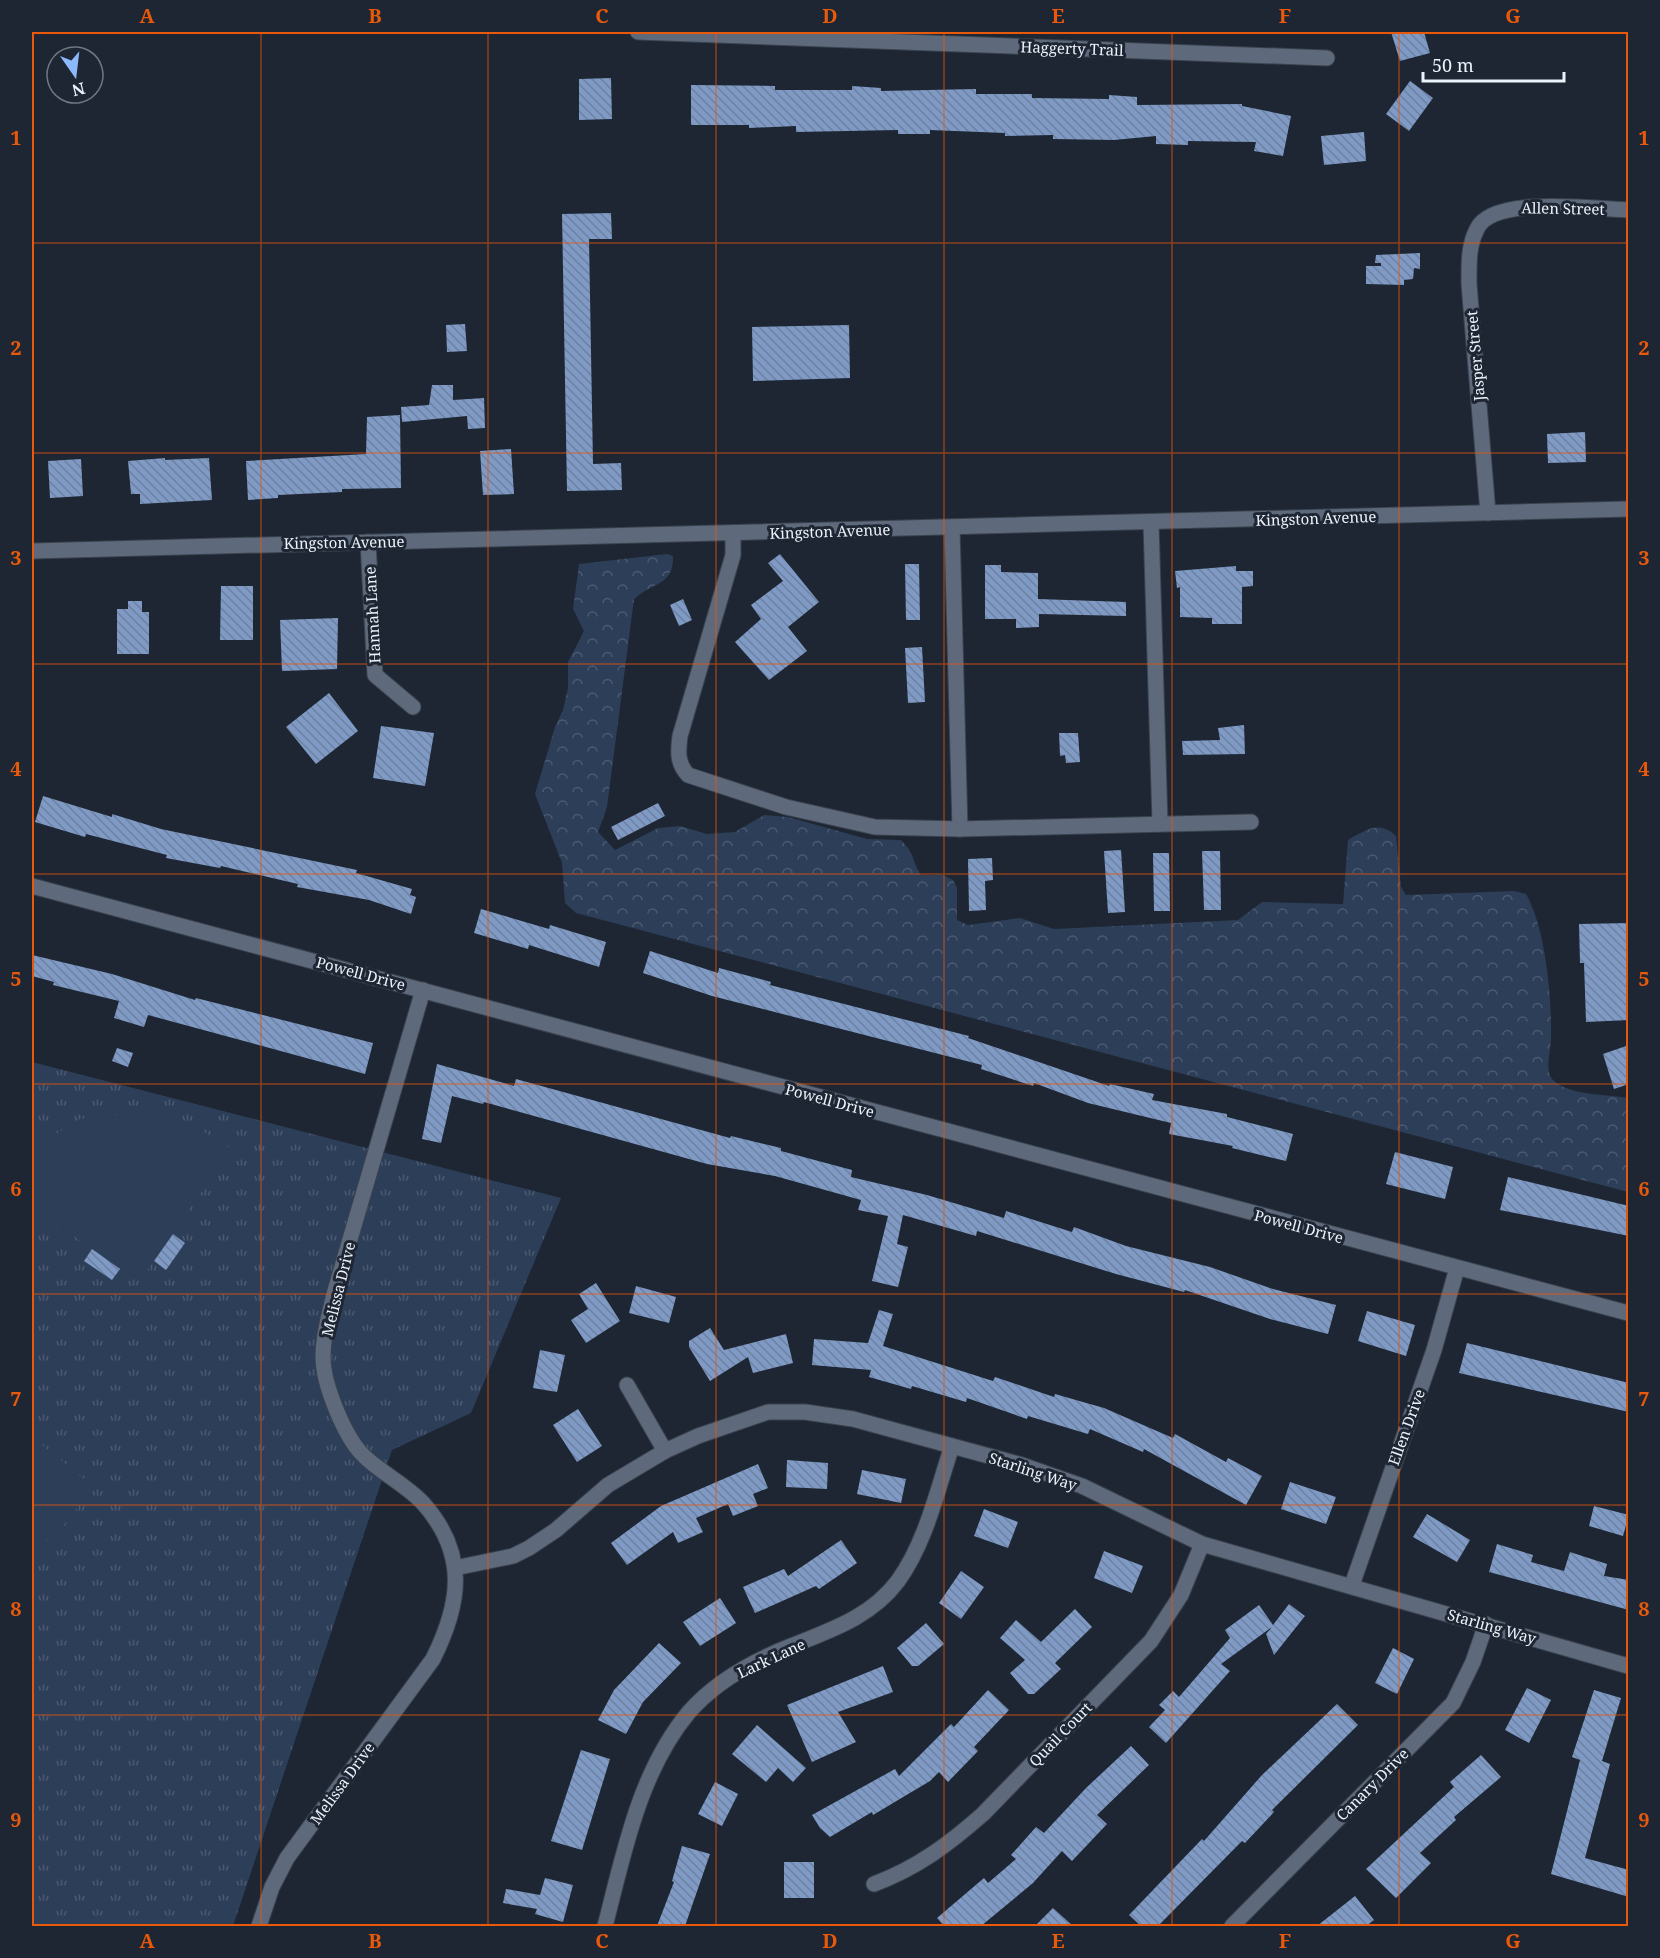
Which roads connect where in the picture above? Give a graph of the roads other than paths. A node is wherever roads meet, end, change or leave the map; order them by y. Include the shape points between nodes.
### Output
1 (638, 32) edge
2 (1327, 58) dead end
3 (1629, 210) edge
4 (1499, 211) joint
5 (1629, 509) edge
6 (1488, 513) junction
7 (1151, 523) junction
8 (952, 527) junction
9 (733, 534) junction
10 (368, 542) junction
11 (32, 551) edge
12 (413, 707) dead end
13 (1251, 822) dead end
14 (1160, 823) junction
15 (960, 829) junction
16 (32, 886) edge
17 (423, 990) junction
18 (1457, 1268) junction
19 (1629, 1313) edge
20 (627, 1385) dead end
21 (952, 1446) junction
22 (665, 1451) junction
23 (1202, 1544) junction
24 (455, 1568) junction
25 (1352, 1585) junction
26 (1486, 1624) junction
27 (1629, 1666) edge
28 (874, 1884) dead end
29 (259, 1926) edge
30 (605, 1926) edge
31 (1232, 1926) edge

1 - 2 street, Haggerty Trail
3 - 4 street, Allen Street via 1520,206
4 - 6 street, Jasper Street via 1477,226 1469,254
5 - 6 street, Kingston Avenue
6 - 7 street, Kingston Avenue
7 - 8 street, Kingston Avenue
7 - 14 street
8 - 9 street, Kingston Avenue
8 - 15 street
9 - 10 street, Kingston Avenue
9 - 15 street via 733,555 680,736 681,767 688,775 707,782 830,818 875,827
10 - 11 street, Kingston Avenue
10 - 12 street, Hannah Lane via 375,675
13 - 14 street
14 - 15 street
16 - 17 street, Powell Drive
17 - 18 street, Powell Drive
17 - 24 street, Melissa Drive via 334,1294 323,1360 344,1426 364,1456 422,1502 441,1527
18 - 19 street, Powell Drive
18 - 25 street, Ellen Drive via 1434,1350
20 - 22 street
21 - 22 street, Starling Way via 853,1419 778,1412 730,1423
21 - 23 street, Starling Way via 1082,1486
21 - 30 street, Lark Lane via 917,1550 898,1582 850,1622 747,1666 689,1712 654,1768 640,1802
22 - 24 street, Starling Way via 609,1485 529,1548 513,1556
23 - 25 street, Starling Way
23 - 28 street, Quail Court via 1181,1595 1151,1641 955,1839 904,1872
24 - 29 street, Melissa Drive via 457,1596 452,1617 433,1659 287,1858
25 - 26 street, Starling Way
26 - 27 street, Starling Way
26 - 31 street, Canary Drive via 1453,1703

